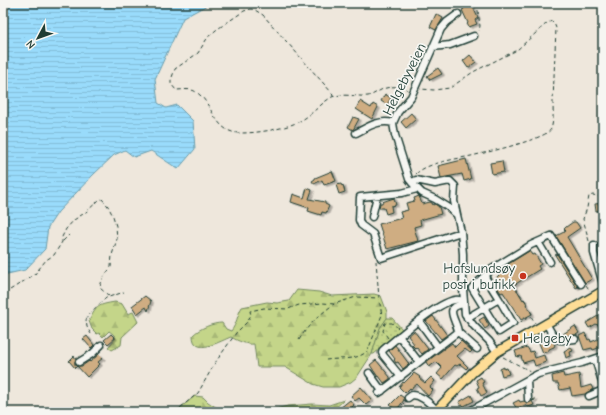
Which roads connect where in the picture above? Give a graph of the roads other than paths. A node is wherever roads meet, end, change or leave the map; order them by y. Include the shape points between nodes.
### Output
1 (458, 14) dead end
2 (474, 36) road end
3 (433, 47) junction
4 (393, 123) junction
5 (356, 133) dead end
6 (414, 182) junction
7 (417, 189) junction
8 (377, 196) junction
9 (457, 215) junction
10 (372, 217) dead end
11 (461, 232) junction
12 (538, 242) junction
13 (592, 244) road end
14 (550, 262) dead end
15 (485, 277) junction
16 (581, 284) road end
17 (603, 284) edge
18 (472, 288) junction
19 (603, 290) edge
20 (463, 294) junction
21 (499, 299) junction
22 (464, 304) junction
23 (485, 308) junction
24 (468, 318) junction
25 (419, 321) junction
26 (546, 323) junction
27 (458, 332) junction
28 (398, 335) junction
29 (575, 339) dead end
30 (101, 345) dead end
31 (438, 347) junction
32 (476, 349) dead end
33 (497, 352) junction
34 (603, 356) edge
35 (595, 359) junction
36 (79, 362) dead end
37 (419, 362) junction
38 (369, 373) dead end
39 (400, 377) junction
40 (527, 380) junction
41 (603, 385) edge
42 (603, 390) edge
43 (589, 396) dead end
44 (408, 398) road end
45 (528, 399) dead end
46 (436, 411) edge
47 (468, 412) edge

1 - 3 street, Helgebyveien via 441,29
2 - 3 street via 450,45
3 - 4 street, Helgebyveien via 410,96
4 - 5 street via 383,122
4 - 6 street, Helgebyveien via 409,179
6 - 7 street, Helgebyveien
6 - 9 street via 451,182 454,186
7 - 8 street
7 - 9 street, Helgebyveien
8 - 10 street
8 - 11 street via 360,197 359,220 361,225 373,234 380,258
9 - 11 street
11 - 20 street
12 - 14 street
12 - 15 street via 505,260
12 - 16 street via 551,236
13 - 17 street
15 - 18 street
15 - 21 street
18 - 20 street
18 - 23 street
19 - 26 main road
20 - 22 street
21 - 23 street
21 - 23 street via 513,323 499,332
22 - 24 street
22 - 25 street via 460,300 445,303
22 - 27 street via 456,306 452,311
23 - 24 street
24 - 33 street
25 - 28 street
25 - 31 street
26 - 29 street via 557,340
26 - 33 main road
27 - 31 street
27 - 32 street
28 - 37 street
28 - 39 street via 382,352
30 - 36 street
31 - 37 street
33 - 46 main road via 472,373
34 - 35 street
35 - 40 street via 538,374
35 - 41 street
37 - 39 street
38 - 39 street via 381,392
40 - 45 street
40 - 47 street
42 - 43 street
44 - 46 street via 416,395

